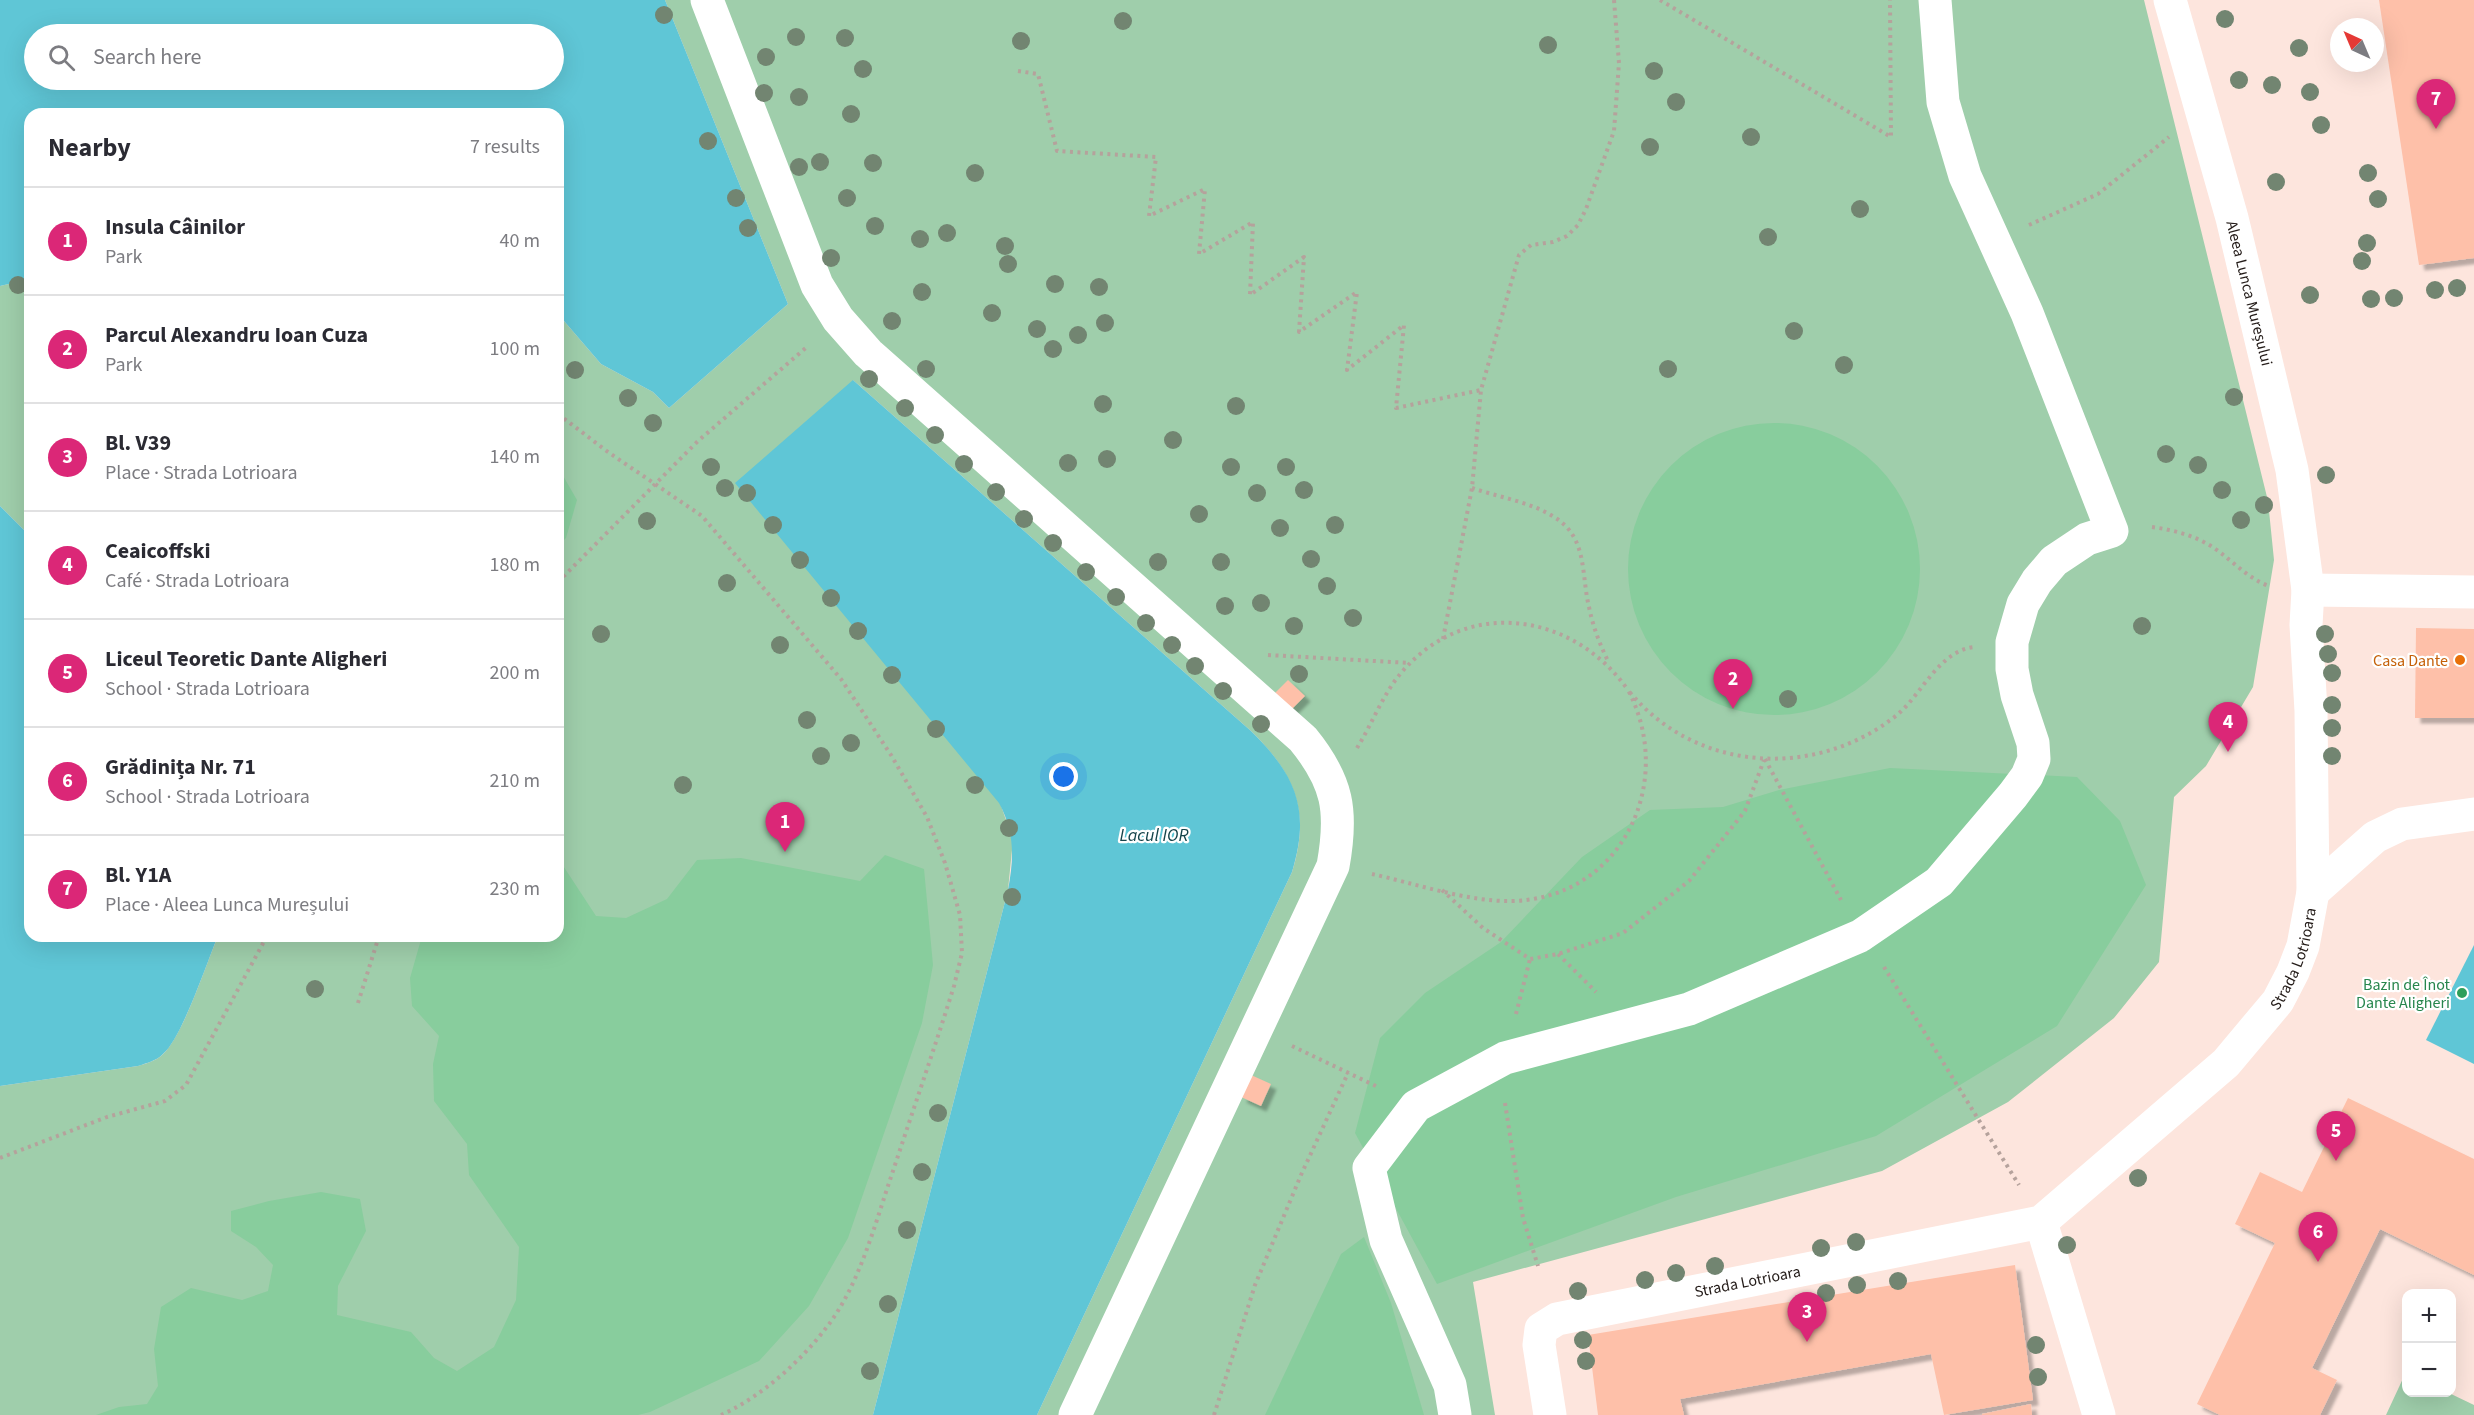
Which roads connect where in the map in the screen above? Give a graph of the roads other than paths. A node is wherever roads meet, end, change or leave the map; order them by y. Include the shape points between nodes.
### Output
1 (707, 0) edge
2 (1935, 0) edge
3 (2170, 0) edge
4 (2308, 590) junction
5 (2474, 592) edge
6 (2474, 814) edge
7 (2313, 892) junction
8 (2041, 1222) junction
9 (1075, 1415) edge
10 (1455, 1415) edge
11 (1550, 1415) edge
12 (2099, 1415) edge

1 - 9 street via 817,285 838,319 868,353 1303,739 1327,771 1338,814 1333,866
2 - 10 street via 1943,102 1965,176 2027,313 2112,531 2076,546 2045,571 2023,604 2013,642 2014,682 2033,743 2034,759 2027,776 1939,882 1860,936 1689,1009 1505,1058 1416,1106 1369,1168 1386,1240 1450,1385
3 - 4 street, Aleea Lunca Mureșului via 2232,218 2292,470
4 - 5 street
4 - 7 street, Strada Lotrioara
6 - 7 street via 2402,824 2375,837
7 - 8 street, Strada Lotrioara via 2303,946 2293,972 2278,1001 2253,1033 2184,1101
8 - 11 street, Strada Lotrioara via 1557,1319 1541,1329 1539,1346
8 - 12 street

